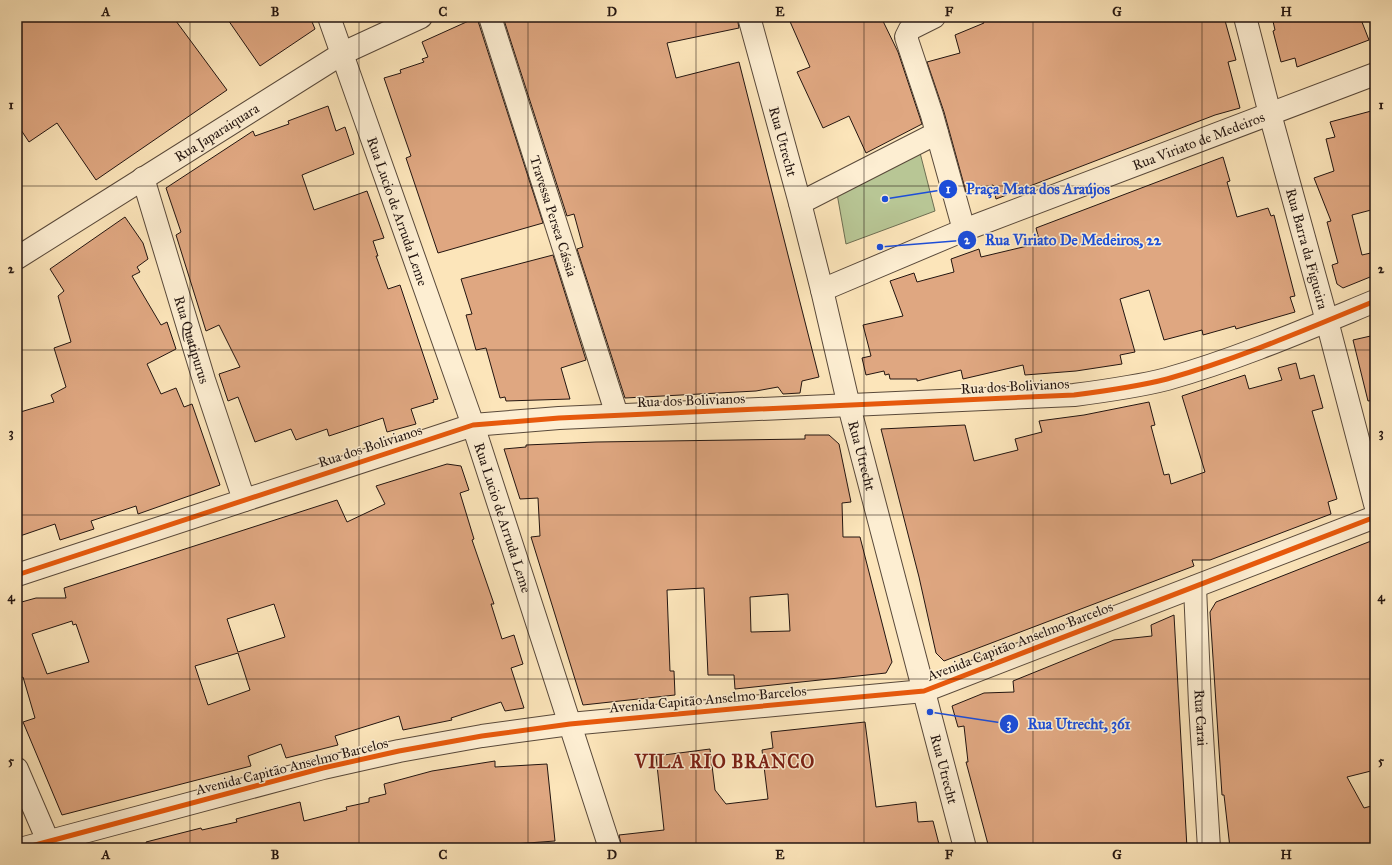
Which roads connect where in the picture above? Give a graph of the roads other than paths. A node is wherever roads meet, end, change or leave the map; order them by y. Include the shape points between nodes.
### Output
1 (329, 17) edge
2 (421, 17) edge
3 (490, 17) edge
4 (749, 17) edge
5 (934, 17) edge
6 (1245, 17) edge
7 (343, 53) junction
8 (1375, 74) edge
9 (1270, 114) junction
10 (937, 133) junction
11 (143, 178) junction
12 (800, 203) junction
13 (964, 230) junction
14 (17, 258) edge
15 (822, 290) junction
16 (1375, 301) edge
17 (1327, 321) junction
18 (849, 406) junction
19 (617, 415) junction
20 (473, 425) junction
21 (244, 500) junction
22 (1375, 504) edge
23 (1375, 517) edge
24 (17, 575) edge
25 (1195, 587) junction
26 (924, 691) junction
27 (570, 724) junction
28 (17, 769) edge
29 (49, 845) edge
30 (24, 848) edge
31 (610, 848) edge
32 (965, 848) edge
33 (1209, 848) edge

1 - 7 street, Rua Lucio de Arruda Leme
2 - 7 street, Rua Japaraiquara
3 - 19 street, Travessa Persea Cássia
4 - 12 street, Rua Utrecht
5 - 10 street via 910,29 906,37
6 - 9 street, Rua Barra da Figueira
7 - 11 street, Rua Japaraiquara
7 - 20 street, Rua Lucio de Arruda Leme
8 - 9 street, Rua Viriato de Medeiros
9 - 13 street, Rua Viriato de Medeiros
9 - 17 street, Rua Barra da Figueira
10 - 12 street
10 - 13 street
11 - 14 street, Rua Japaraiquara
11 - 21 street, Rua Quatipurus via 204,380
12 - 15 street, Rua Utrecht
13 - 15 street, Rua Viriato de Medeiros
15 - 18 street, Rua Utrecht
16 - 17 street, Rua dos Bolivianos
17 - 18 street, Rua dos Bolivianos via 1222,362 1128,388 1074,395
17 - 22 street, Rua Barra da Figueira
18 - 19 street, Rua dos Bolivianos
18 - 26 street, Rua Utrecht
19 - 20 street, Rua dos Bolivianos
20 - 21 street, Rua dos Bolivianos
20 - 27 street, Rua Lucio de Arruda Leme
21 - 24 street, Rua dos Bolivianos
23 - 25 street, Avenida Capitão Anselmo Barcelos
25 - 26 street, Avenida Capitão Anselmo Barcelos
25 - 33 street, Rua Carai
26 - 27 street, Avenida Capitão Anselmo Barcelos
26 - 32 street, Rua Utrecht
27 - 29 street, Avenida Capitão Anselmo Barcelos via 482,736 323,768
27 - 31 street, Rua Lucio de Arruda Leme
28 - 29 street
29 - 30 street, Avenida Capitão Anselmo Barcelos

